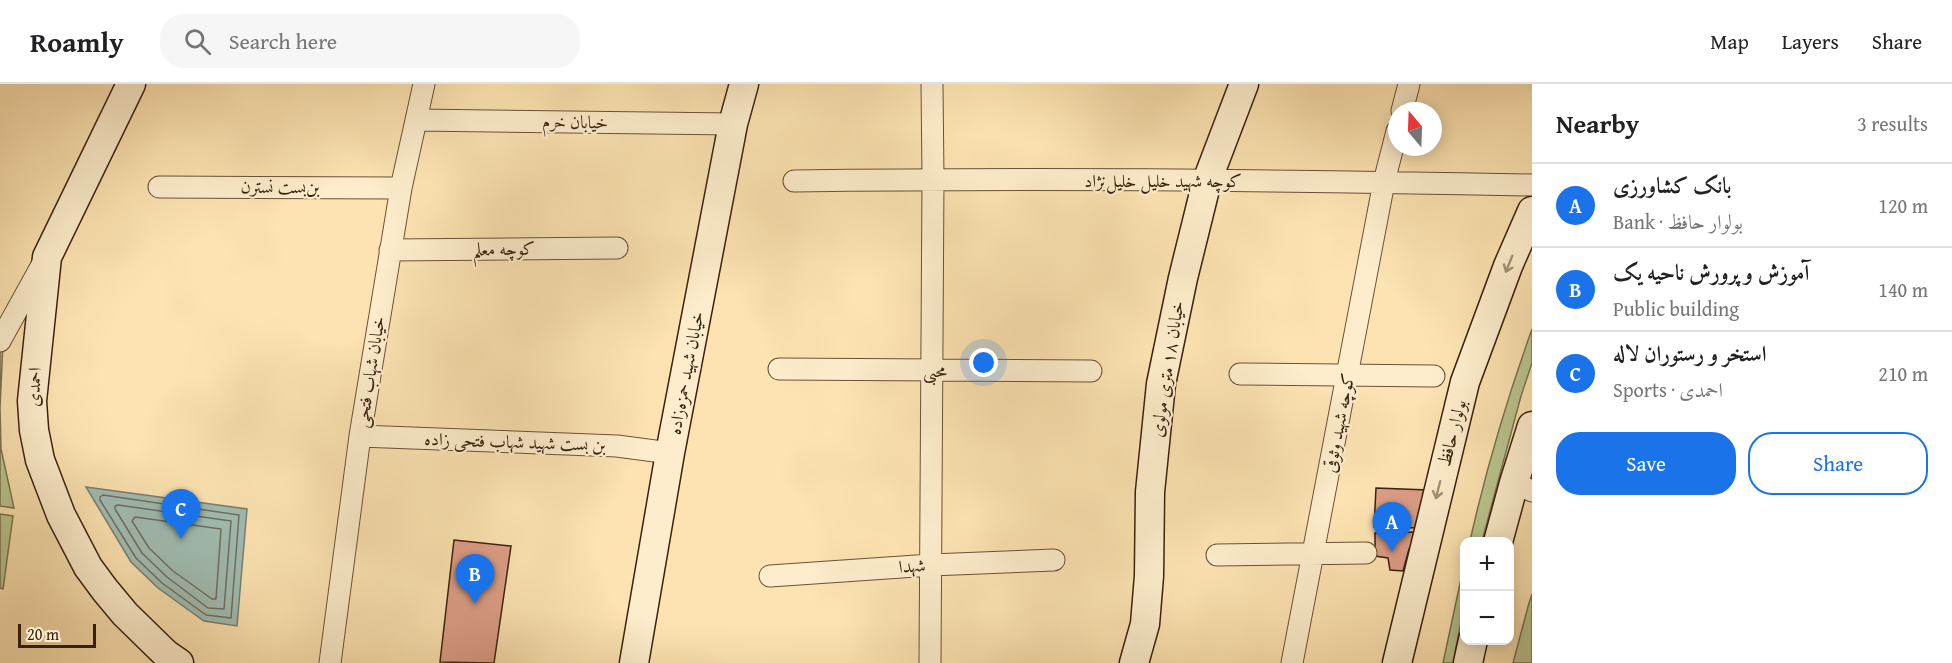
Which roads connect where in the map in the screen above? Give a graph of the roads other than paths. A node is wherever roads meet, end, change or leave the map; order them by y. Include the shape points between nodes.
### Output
1 (131, 84) edge
2 (424, 84) edge
3 (744, 84) edge
4 (932, 84) edge
5 (1244, 84) edge
6 (1409, 84) edge
7 (1404, 102) edge
8 (417, 120) junction
9 (733, 124) junction
10 (1391, 156) edge
11 (933, 179) junction
12 (794, 181) dead end
13 (1207, 181) junction
14 (1384, 182) junction
15 (1532, 185) edge
16 (159, 187) dead end
17 (401, 188) junction
18 (1532, 211) edge
19 (617, 248) dead end
20 (390, 250) junction
21 (47, 257) junction
22 (0, 342) edge
23 (778, 369) dead end
24 (1091, 371) dead end
25 (932, 372) junction
26 (1240, 374) dead end
27 (1348, 375) junction
28 (1434, 376) dead end
29 (1532, 426) edge
30 (360, 436) junction
31 (670, 453) junction
32 (1523, 487) edge
33 (1500, 537) edge
34 (1314, 553) junction
35 (1366, 553) dead end
36 (1216, 555) dead end
37 (1054, 560) dead end
38 (931, 565) junction
39 (770, 576) dead end
40 (1472, 645) edge
41 (179, 663) edge
42 (330, 663) edge
43 (634, 663) edge
44 (930, 663) edge
45 (1134, 663) edge
46 (1292, 663) edge
47 (1397, 663) edge
48 (1468, 663) edge

1 - 21 street, احمدی
2 - 8 street, خیابان شهاب فتحی
3 - 9 street, خیابان شهید حمزه‌زاده
4 - 11 street
5 - 13 street, خیابان ۱۸ متری مولوی
6 - 7 street
8 - 9 street, خیابان خرم
8 - 17 street, خیابان شهاب فتحی
9 - 31 street, خیابان شهید حمزه‌زاده
10 - 14 street, کوچه شهید وثوقی
11 - 12 street, کوچه شهید خلیل خلیل‌نژاد
11 - 13 street, کوچه شهید خلیل خلیل‌نژاد
11 - 25 street
13 - 14 street, کوچه شهید خلیل خلیل‌نژاد
13 - 45 street, خیابان ۱۸ متری مولوی via 1161,384 1150,492 1145,624
14 - 15 street, کوچه شهید خلیل خلیل‌نژاد
14 - 27 street, کوچه شهید وثوقی
16 - 17 street, بن‌بست نسترن
17 - 20 street, خیابان شهاب فتحی
18 -> 47 street, بولوار حافظ via 1465,382
19 - 20 street, کوچه معلم
20 - 30 street, خیابان شهاب فتحی
21 - 22 street
21 - 41 street, احمدی via 32,401 40,460 88,567 125,614
23 - 25 street, محبی
24 - 25 street, محبی
25 - 38 street
26 - 27 street
27 - 28 street
27 - 34 street, کوچه شهید وثوقی
29 - 32 street
30 - 31 street, بن بست شهید شهاب فتحی زاده via 617,446
30 - 42 street, خیابان شهاب فتحی
31 - 43 street, خیابان شهید حمزه‌زاده
32 - 33 street
34 - 35 street
34 - 36 street
34 - 46 street, کوچه شهید وثوقی
37 - 38 street, شهدا
38 - 39 street, شهدا
38 - 44 street
40 - 48 street

